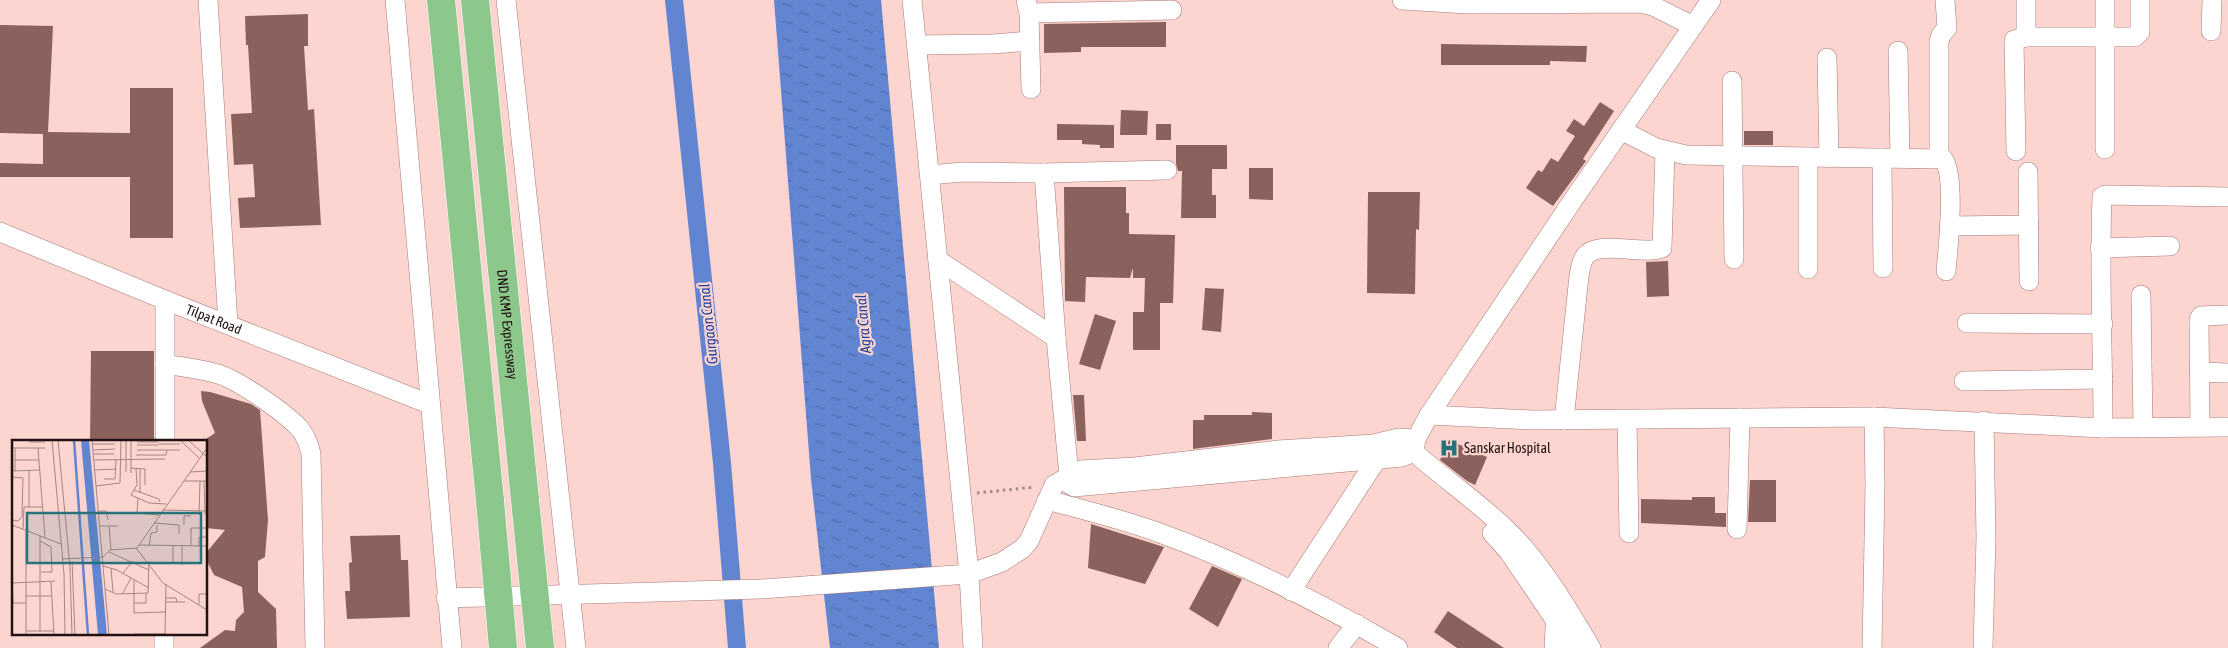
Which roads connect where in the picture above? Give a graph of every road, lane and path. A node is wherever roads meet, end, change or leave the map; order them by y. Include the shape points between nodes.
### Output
1 (208, 0) edge
2 (395, 0) edge
3 (440, 0) edge
4 (475, 0) edge
5 (506, 0) edge
6 (912, 0) edge
7 (1402, 0) edge
8 (1711, 0) edge
9 (1945, 0) edge
10 (2026, 0) edge
11 (2105, 0) edge
12 (2140, 0) edge
13 (2212, 0) edge
14 (1533, 1) edge
15 (1468, 2) edge
16 (1028, 6) edge
17 (1172, 10) dead end
18 (1694, 26) junction
19 (2211, 31) dead end
20 (2026, 37) junction
21 (2104, 38) junction
22 (1030, 41) junction
23 (917, 45) junction
24 (1898, 51) dead end
25 (1827, 58) dead end
26 (1732, 81) dead end
27 (1031, 89) dead end
28 (1621, 130) junction
29 (2105, 148) dead end
30 (1665, 151) junction
31 (2016, 151) dead end
32 (1732, 157) junction
33 (1808, 157) junction
34 (1939, 157) junction
35 (1828, 158) junction
36 (1891, 158) junction
37 (1168, 170) dead end
38 (2028, 172) dead end
39 (1044, 173) junction
40 (930, 175) junction
41 (2228, 197) edge
42 (2029, 225) junction
43 (1949, 226) junction
44 (0, 232) edge
45 (2170, 246) dead end
46 (2100, 248) junction
47 (938, 260) junction
48 (1734, 260) dead end
49 (1883, 268) dead end
50 (1808, 269) dead end
51 (1946, 271) dead end
52 (2029, 281) dead end
53 (2141, 295) dead end
54 (165, 300) junction
55 (2228, 315) edge
56 (1967, 323) dead end
57 (228, 324) junction
58 (2103, 324) junction
59 (1056, 338) junction
60 (165, 364) junction
61 (2199, 372) junction
62 (2228, 373) edge
63 (2103, 379) junction
64 (1964, 381) dead end
65 (430, 404) junction
66 (1429, 415) junction
67 (1874, 417) junction
68 (1740, 418) junction
69 (1564, 420) junction
70 (1628, 420) junction
71 (1984, 421) junction
72 (2200, 426) junction
73 (2228, 427) edge
74 (2103, 428) junction
75 (2143, 428) junction
76 (165, 440) edge
77 (1403, 445) junction
78 (1377, 459) junction
79 (1058, 485) junction
80 (961, 494) junction
81 (1737, 529) dead end
82 (1630, 533) dead end
83 (969, 574) junction
84 (1291, 590) junction
85 (570, 595) junction
86 (446, 598) junction
87 (1565, 619) junction
88 (1356, 624) junction
89 (315, 648) edge
90 (452, 648) edge
91 (503, 648) edge
92 (540, 648) edge
93 (576, 648) edge
94 (973, 648) edge
95 (1338, 648) edge
96 (1398, 648) edge
97 (1554, 648) edge
98 (1574, 648) edge
99 (1591, 648) edge
100 (1872, 648) edge
101 (1983, 648) edge

1 - 57 street
2 - 65 street
3 - 91 highway, bridge
4 - 92 highway, DND KMP Expressway, bridge
5 - 85 street
6 - 23 street
7 - 15 street
8 - 18 street
9 - 34 street via 1947,28 1939,41
10 - 20 street
11 - 21 street
12 - 21 street via 2140,32 2135,37
13 - 19 street
14 - 15 street
14 - 18 street via 1640,2
16 - 17 street
16 - 22 street
18 - 28 street
20 - 21 street
20 - 31 street via 2014,40
21 - 29 street
22 - 23 street
22 - 27 street
23 - 40 street
24 - 36 street
25 - 35 street
26 - 32 street
28 - 30 street
28 - 66 street
30 - 32 street via 1686,156
30 - 69 street via 1662,248 1599,248 1584,258 1579,276
32 - 33 street
32 - 48 street
33 - 35 street
33 - 50 street
34 - 36 street
34 - 43 street via 1947,165
35 - 36 street
36 - 49 street
37 - 39 street
38 - 42 street
39 - 40 street
39 - 59 street
40 - 47 street
41 - 46 street via 2103,196
42 - 43 street
42 - 52 street
43 - 51 street
44 - 54 street, Tilpat Road
45 - 46 street
46 - 58 street
47 - 59 street
47 - 80 street
53 - 75 street
54 - 57 street, Tilpat Road
54 - 60 street
55 - 61 street via 2201,316 2199,319
56 - 58 street
57 - 65 street, Tilpat Road
58 - 63 street
59 - 79 street
60 - 76 street
60 - 89 street via 229,378 290,420 307,441 311,454
61 - 62 street
61 - 72 street
63 - 64 street
63 - 74 street
65 - 86 street
66 - 69 street
66 - 77 street
67 - 68 street
67 - 71 street
67 - 100 street
68 - 70 street
68 - 81 street
69 - 70 street
70 - 82 street
71 - 74 street
71 - 101 street via 1986,538
72 - 73 street
72 - 75 street
74 - 75 street
77 - 78 street
77 - 79 street via 1278,450 1080,470
77 - 87 street via 1474,499 1509,532 1530,557
78 - 79 street via 1074,487
78 - 84 street
79 - 80 path
79 - 83 street via 1022,550 1002,562
79 - 84 street
80 - 83 street
83 - 85 street via 822,586
83 - 94 street
84 - 88 street
85 - 86 street
85 - 93 street
86 - 90 street
87 - 97 street via 1555,628
87 - 98 street
87 - 99 street
88 - 95 street
88 - 96 street

